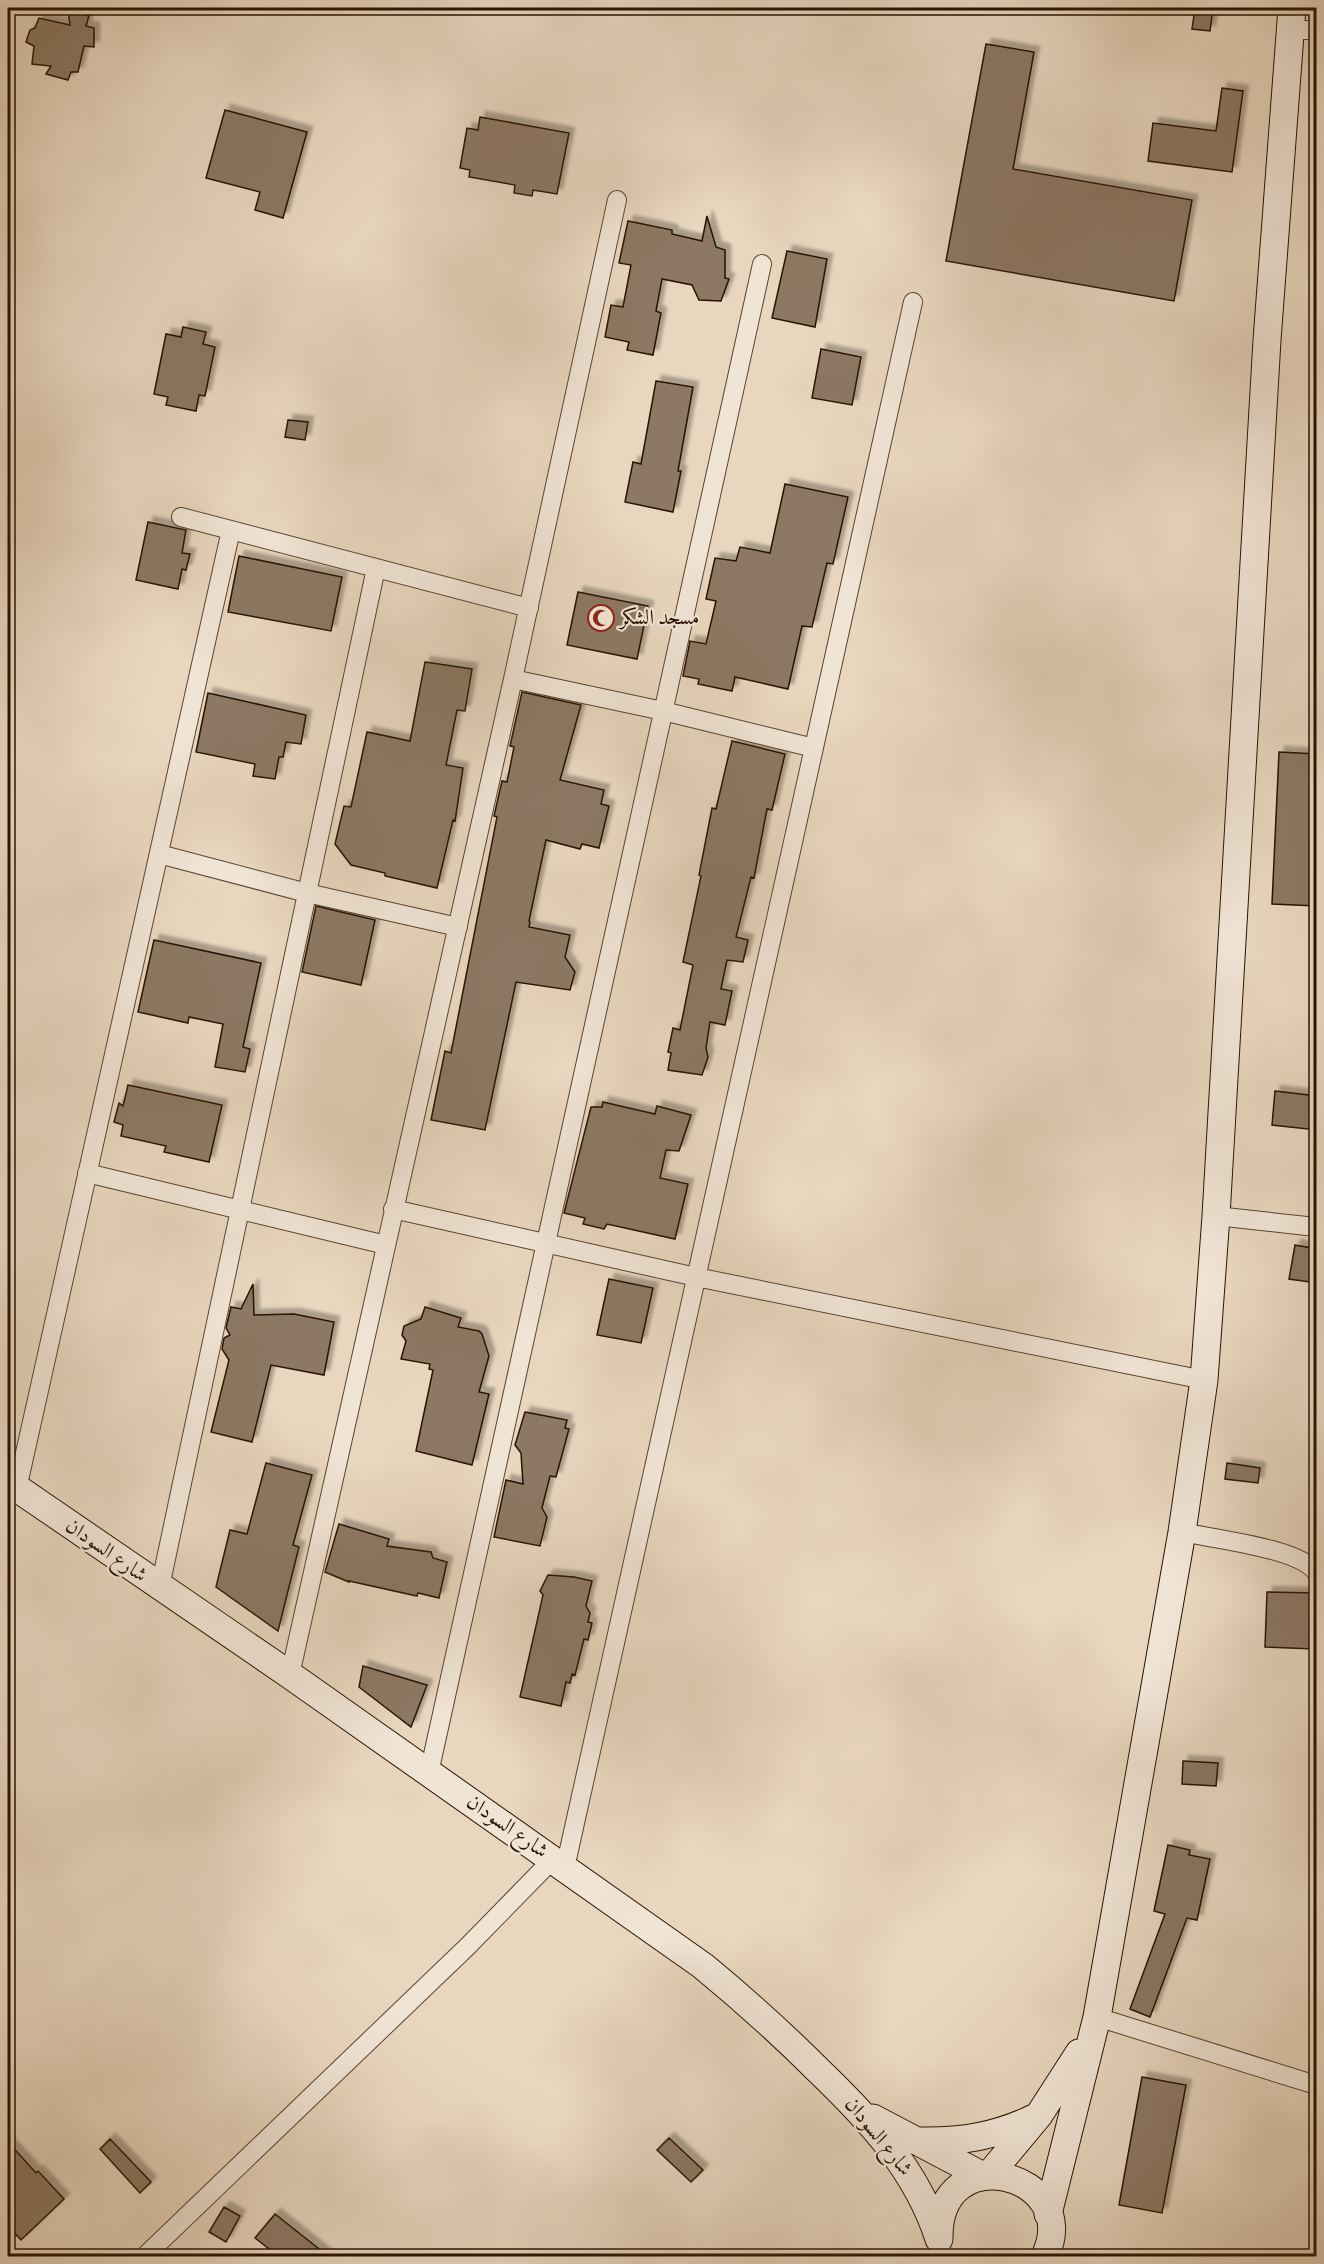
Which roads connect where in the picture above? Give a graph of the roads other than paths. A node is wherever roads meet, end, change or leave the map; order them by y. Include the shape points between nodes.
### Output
1 (1300, 23) edge
2 (617, 200) dead end
3 (762, 264) dead end
4 (913, 302) dead end
5 (181, 517) dead end
6 (231, 530) junction
7 (376, 568) junction
8 (529, 608) junction
9 (513, 680) junction
10 (663, 711) junction
11 (814, 748) junction
12 (159, 854) junction
13 (307, 893) junction
14 (458, 927) junction
15 (87, 1173) junction
16 (393, 1209) junction
17 (240, 1210) junction
18 (1216, 1216) junction
19 (1317, 1227) edge
20 (546, 1243) junction
21 (386, 1245) junction
22 (696, 1277) junction
23 (1203, 1380) junction
24 (12, 1485) edge
25 (1182, 1532) junction
26 (1317, 1572) edge
27 (160, 1587) junction
28 (290, 1675) junction
29 (429, 1773) junction
30 (559, 1863) junction
31 (1097, 2017) junction
32 (1317, 2085) edge
33 (861, 2112) junction
34 (1040, 2115) junction
35 (917, 2141) junction
36 (986, 2176) junction
37 (1048, 2214) junction
38 (942, 2248) edge
39 (146, 2256) edge
40 (1045, 2256) edge

1 - 18 street via 1266,364
2 - 8 street
3 - 10 street
4 - 11 street
5 - 6 street
6 - 7 street
6 - 12 street
7 - 8 street
7 - 13 street
8 - 9 street
9 - 10 street
9 - 14 street
10 - 11 street
10 - 20 street
11 - 22 street
12 - 13 street
12 - 15 street
13 - 14 street
13 - 17 street
14 - 16 street
15 - 17 street
15 - 24 street
16 - 20 street
16 - 21 street
17 - 21 street
17 - 27 street
18 - 19 street
18 - 23 street
20 - 22 street
20 - 29 street
21 - 28 street
22 - 23 street
22 - 30 street
23 - 25 street
24 - 27 street, شارع السودان
25 - 26 street via 1291,1554
25 - 31 street
27 - 28 street, شارع السودان
28 - 29 street, شارع السودان
29 - 30 street, شارع السودان
30 - 33 street, شارع السودان via 703,1966 765,2018
30 - 39 street
31 - 32 street
31 - 34 street
31 - 37 street
33 - 35 street
33 - 38 street, شارع السودان via 915,2182
34 - 35 street via 982,2137
34 - 36 street
35 - 36 street
36 - 37 street via 1008,2177 1026,2184
36 - 38 street via 958,2188 949,2199 939,2225
37 - 40 street via 1051,2228

